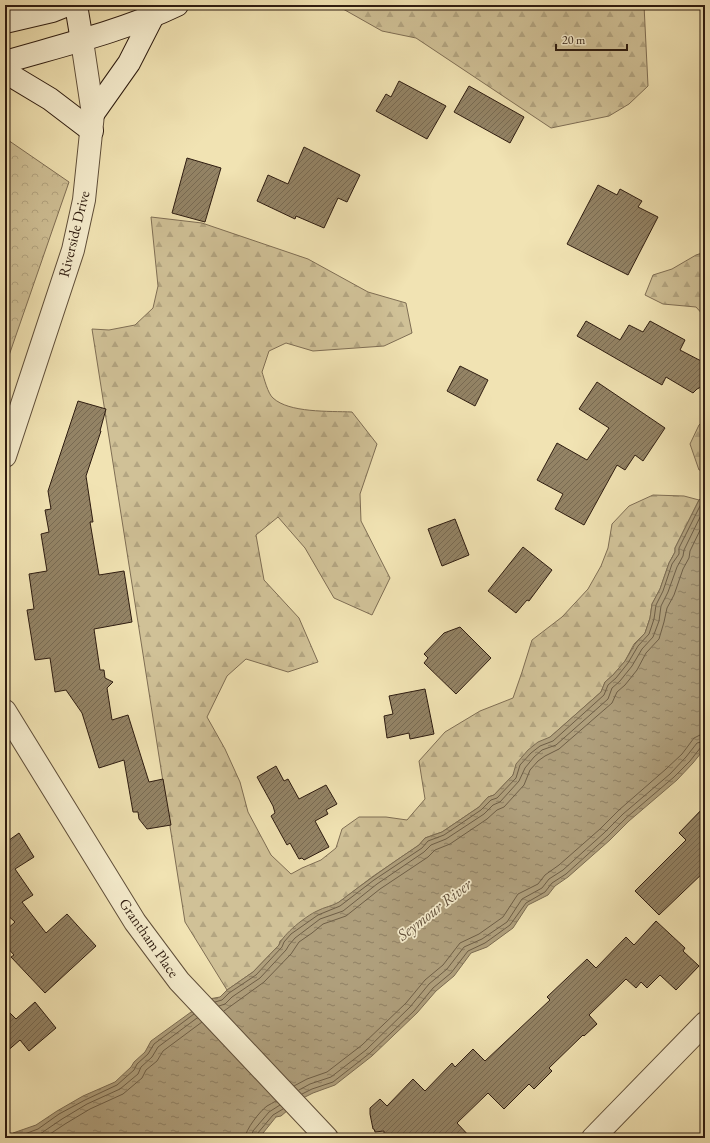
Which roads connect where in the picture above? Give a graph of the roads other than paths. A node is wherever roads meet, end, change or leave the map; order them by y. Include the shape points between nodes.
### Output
1 (67, 5) edge
2 (76, 5) edge
3 (177, 5) edge
4 (17, 15) edge
5 (153, 16) junction
6 (82, 40) junction
7 (5, 62) edge
8 (5, 72) edge
9 (92, 122) junction
10 (5, 456) edge
11 (5, 711) edge
12 (705, 1023) edge
13 (324, 1134) edge
14 (593, 1138) edge

1 - 4 street via 52,11
2 - 6 street, Riverside Drive
3 - 5 street
5 - 6 street
5 - 9 street via 129,63
6 - 7 street
6 - 9 street, Riverside Drive
8 - 9 street
9 - 10 street, Riverside Drive via 84,200 73,250
11 - 13 street, Grantham Place via 135,922 179,980
12 - 14 street

